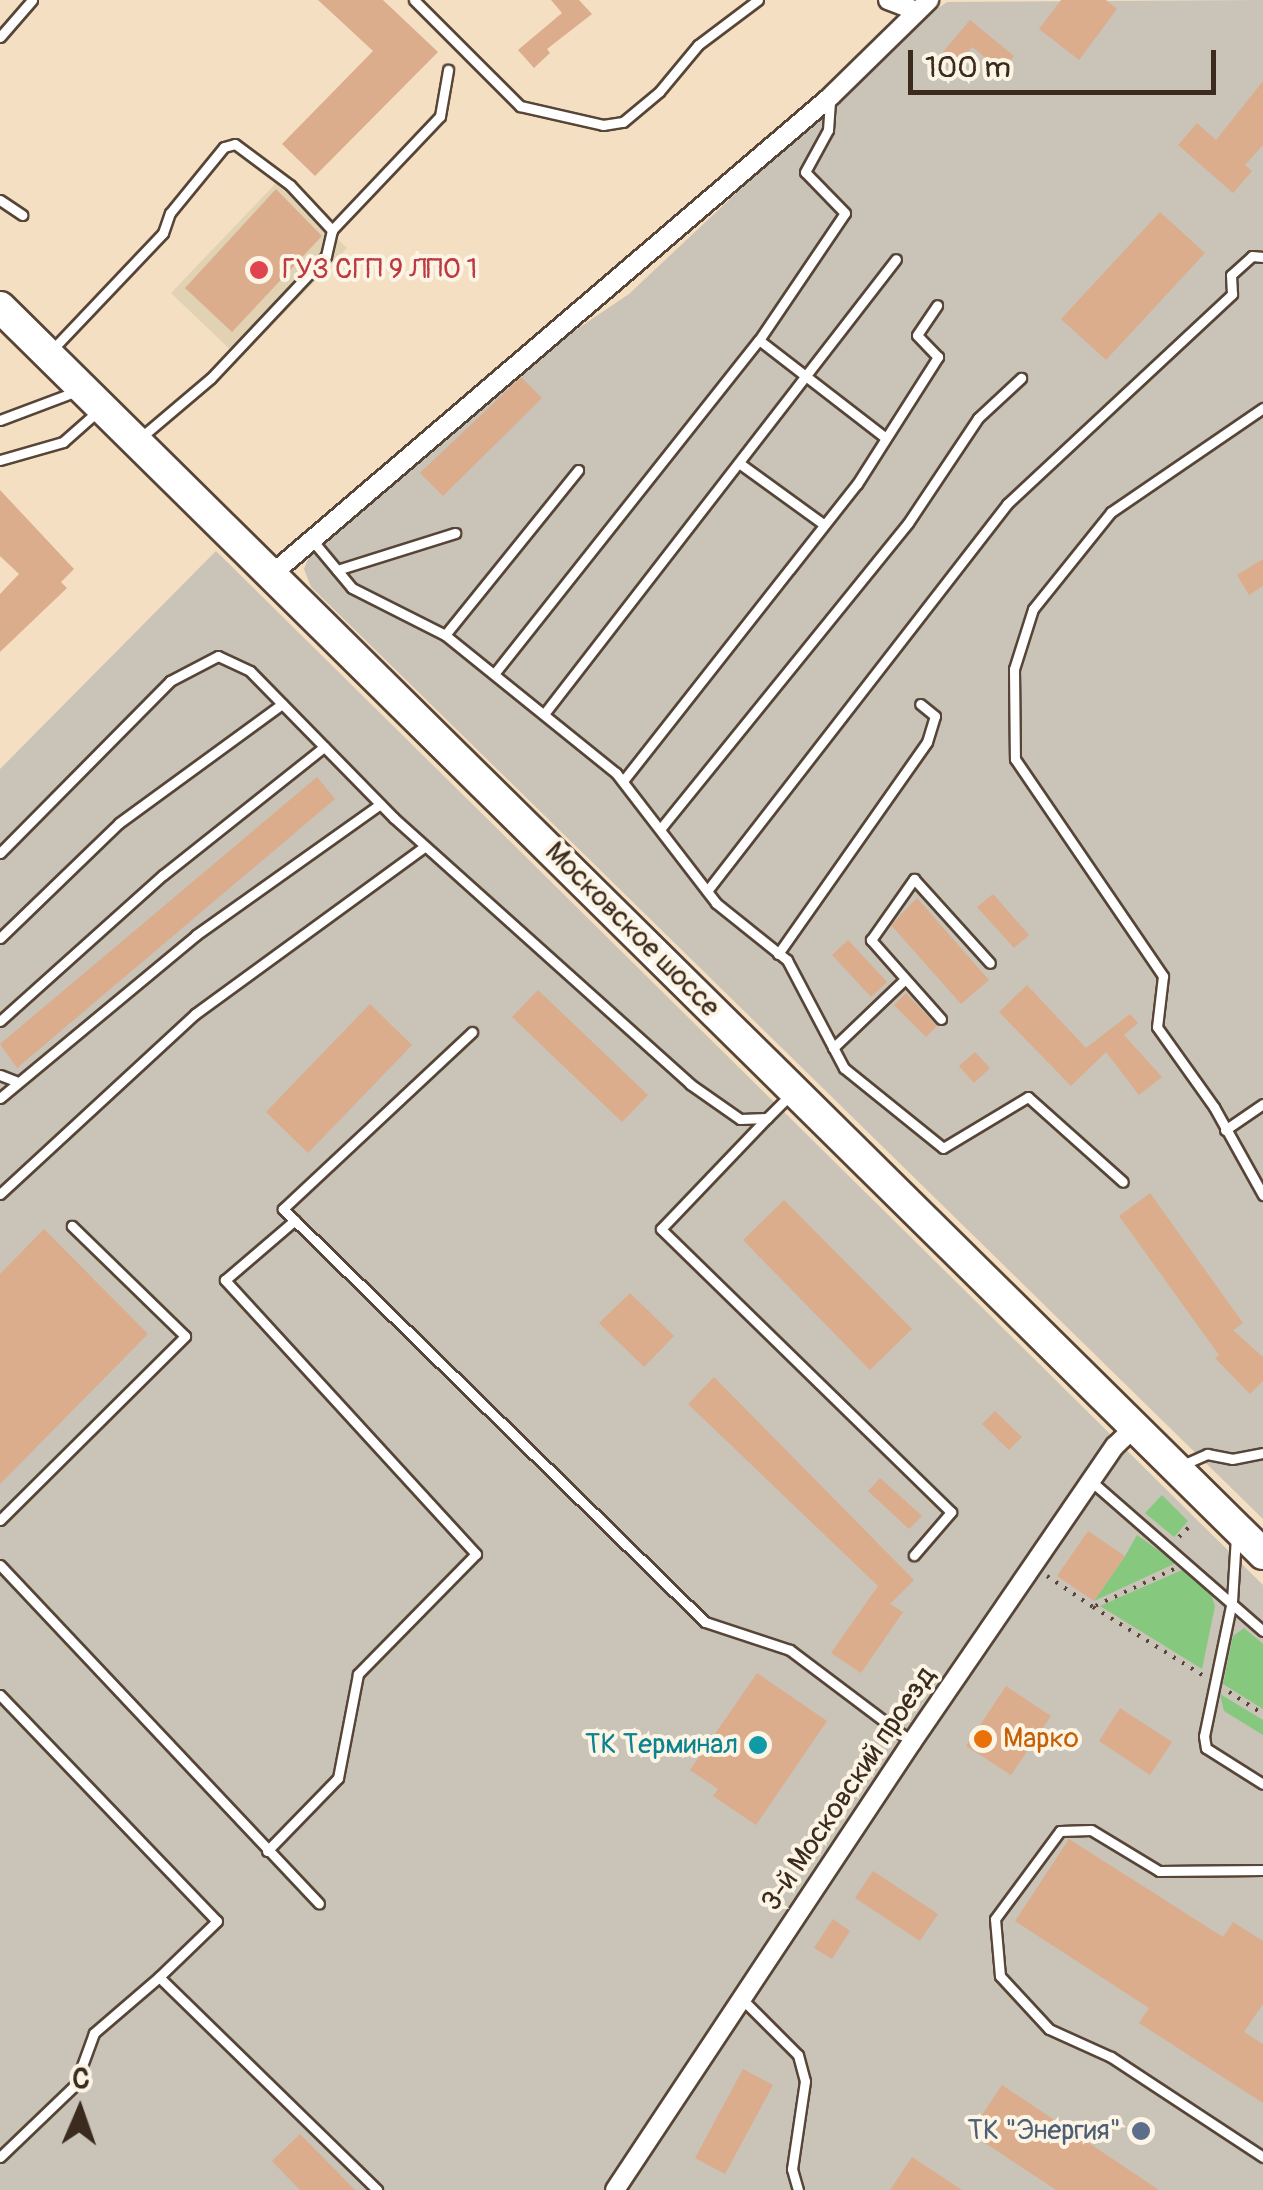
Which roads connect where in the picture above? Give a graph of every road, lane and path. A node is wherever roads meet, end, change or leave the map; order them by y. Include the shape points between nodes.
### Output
1 (32, 0) edge
2 (414, 0) edge
3 (758, 0) edge
4 (888, 0) edge
5 (921, 5) edge
6 (0, 36) edge
7 (448, 70) dead end
8 (830, 97) junction
9 (0, 200) edge
10 (22, 215) dead end
11 (332, 230) junction
12 (896, 258) dead end
13 (1263, 258) edge
14 (937, 305) dead end
15 (0, 307) edge
16 (759, 340) junction
17 (48, 354) junction
18 (807, 376) junction
19 (1021, 378) dead end
20 (93, 398) junction
21 (1263, 408) edge
22 (0, 420) edge
23 (886, 438) junction
24 (137, 441) junction
25 (0, 460) edge
26 (739, 464) junction
27 (578, 470) dead end
28 (822, 523) junction
29 (454, 533) dead end
30 (311, 538) junction
31 (338, 570) junction
32 (271, 575) junction
33 (445, 634) junction
34 (494, 674) junction
35 (282, 704) junction
36 (920, 704) dead end
37 (544, 714) junction
38 (324, 747) junction
39 (623, 781) junction
40 (380, 804) junction
41 (662, 828) junction
42 (424, 847) junction
43 (0, 853) edge
44 (707, 891) junction
45 (0, 938) edge
46 (778, 954) junction
47 (990, 963) dead end
48 (904, 981) junction
49 (941, 1018) dead end
50 (0, 1021) edge
51 (472, 1032) dead end
52 (834, 1048) junction
53 (0, 1075) edge
54 (16, 1081) junction
55 (795, 1091) junction
56 (0, 1098) edge
57 (1263, 1104) edge
58 (768, 1118) junction
59 (1225, 1130) junction
60 (1123, 1182) dead end
61 (0, 1194) edge
62 (1263, 1195) edge
63 (295, 1220) junction
64 (72, 1226) dead end
65 (1137, 1425) junction
66 (1263, 1453) edge
67 (1178, 1467) junction
68 (1092, 1481) junction
69 (0, 1520) edge
70 (1191, 1524) dead end
71 (1236, 1528) junction
72 (1169, 1548) junction
73 (1263, 1554) edge
74 (914, 1555) dead end
75 (1187, 1563) junction
76 (0, 1565) edge
77 (1037, 1593) dead end
78 (1232, 1602) junction
79 (1093, 1607) junction
80 (1263, 1632) edge
81 (1214, 1682) junction
82 (0, 1695) edge
83 (1263, 1714) edge
84 (912, 1742) junction
85 (1263, 1784) edge
86 (266, 1850) junction
87 (1263, 1870) edge
88 (319, 1904) dead end
89 (159, 1977) junction
90 (742, 1999) junction
91 (1263, 2157) edge
92 (1, 2160) edge
93 (376, 2190) edge
94 (615, 2190) edge
95 (798, 2190) edge

1 - 6 lane
2 - 3 lane via 520,106 603,125 622,122 698,45
4 - 5 street
5 - 8 street
7 - 11 lane via 440,116
8 - 16 lane via 828,130 805,172 846,213
8 - 30 street
9 - 10 lane
11 - 17 lane via 290,185 235,144 224,147 170,213 163,233
11 - 24 lane via 326,256 211,378
12 - 18 lane
13 - 44 lane via 1252,256 1231,275 1232,294 1007,504
14 - 23 lane via 918,335 938,357
15 - 17 main road, Московское шоссе
16 - 18 lane
16 - 34 lane
17 - 20 main road, Московское шоссе
18 - 23 lane
18 - 26 lane
19 - 41 lane via 978,418 908,522
20 - 22 lane
20 - 24 main road, Московское шоссе
20 - 25 lane via 63,442
21 - 59 lane via 1111,512 1033,609 1014,669 1015,758 1163,976 1158,1027
23 - 28 lane
24 - 32 main road, Московское шоссе
26 - 28 lane
26 - 37 lane
27 - 33 lane
28 - 39 lane
29 - 31 lane
30 - 31 lane
30 - 32 street
31 - 33 lane via 352,588
32 - 55 main road, Московское шоссе
33 - 34 lane
34 - 37 lane
35 - 38 lane
35 - 43 lane via 250,671 218,656 170,681
35 - 45 lane via 119,822
36 - 46 lane via 935,716 927,742
37 - 39 lane
38 - 40 lane
38 - 50 lane via 164,875
39 - 41 lane
40 - 42 lane
40 - 54 lane via 196,935
41 - 44 lane
42 - 58 lane via 690,1084 740,1119
42 - 61 lane via 195,1014
44 - 46 lane
46 - 52 lane
47 - 48 lane via 914,879 870,940
48 - 49 lane
48 - 52 lane
51 - 63 lane via 283,1209
52 - 60 lane via 844,1068 943,1148 1028,1097
53 - 54 lane
54 - 56 lane
55 - 58 lane
55 - 65 main road, Московское шоссе
57 - 59 lane
58 - 74 lane via 662,1229 951,1512
59 - 62 lane
63 - 84 lane via 705,1622 790,1650
63 - 86 lane via 225,1280 476,1554 358,1674 338,1778
64 - 69 lane via 185,1336
65 - 67 main road, Московское шоссе
65 - 68 street, 3-й Московский проезд
66 - 67 lane via 1232,1459 1206,1454
67 - 71 main road, Московское шоссе
68 - 72 lane
68 - 84 street, 3-й Московский проезд
70 - 72 path
71 - 73 main road, Московское шоссе
71 - 78 lane
72 - 75 lane
75 - 78 lane
75 - 79 path
76 - 86 lane
77 - 79 path via 1048,1576
78 - 80 lane
78 - 81 lane
79 - 81 path
81 - 83 path
81 - 85 lane via 1206,1748
82 - 89 lane via 217,1921
84 - 90 street, 3-й Московский проезд
86 - 88 lane
87 - 91 lane via 1158,1872 1091,1830 1060,1831 995,1920 1000,1976 1049,2029 1111,2057
89 - 92 lane via 94,2034 75,2085
89 - 93 lane
90 - 94 street, 3-й Московский проезд
90 - 95 lane via 798,2055 804,2081 792,2170

